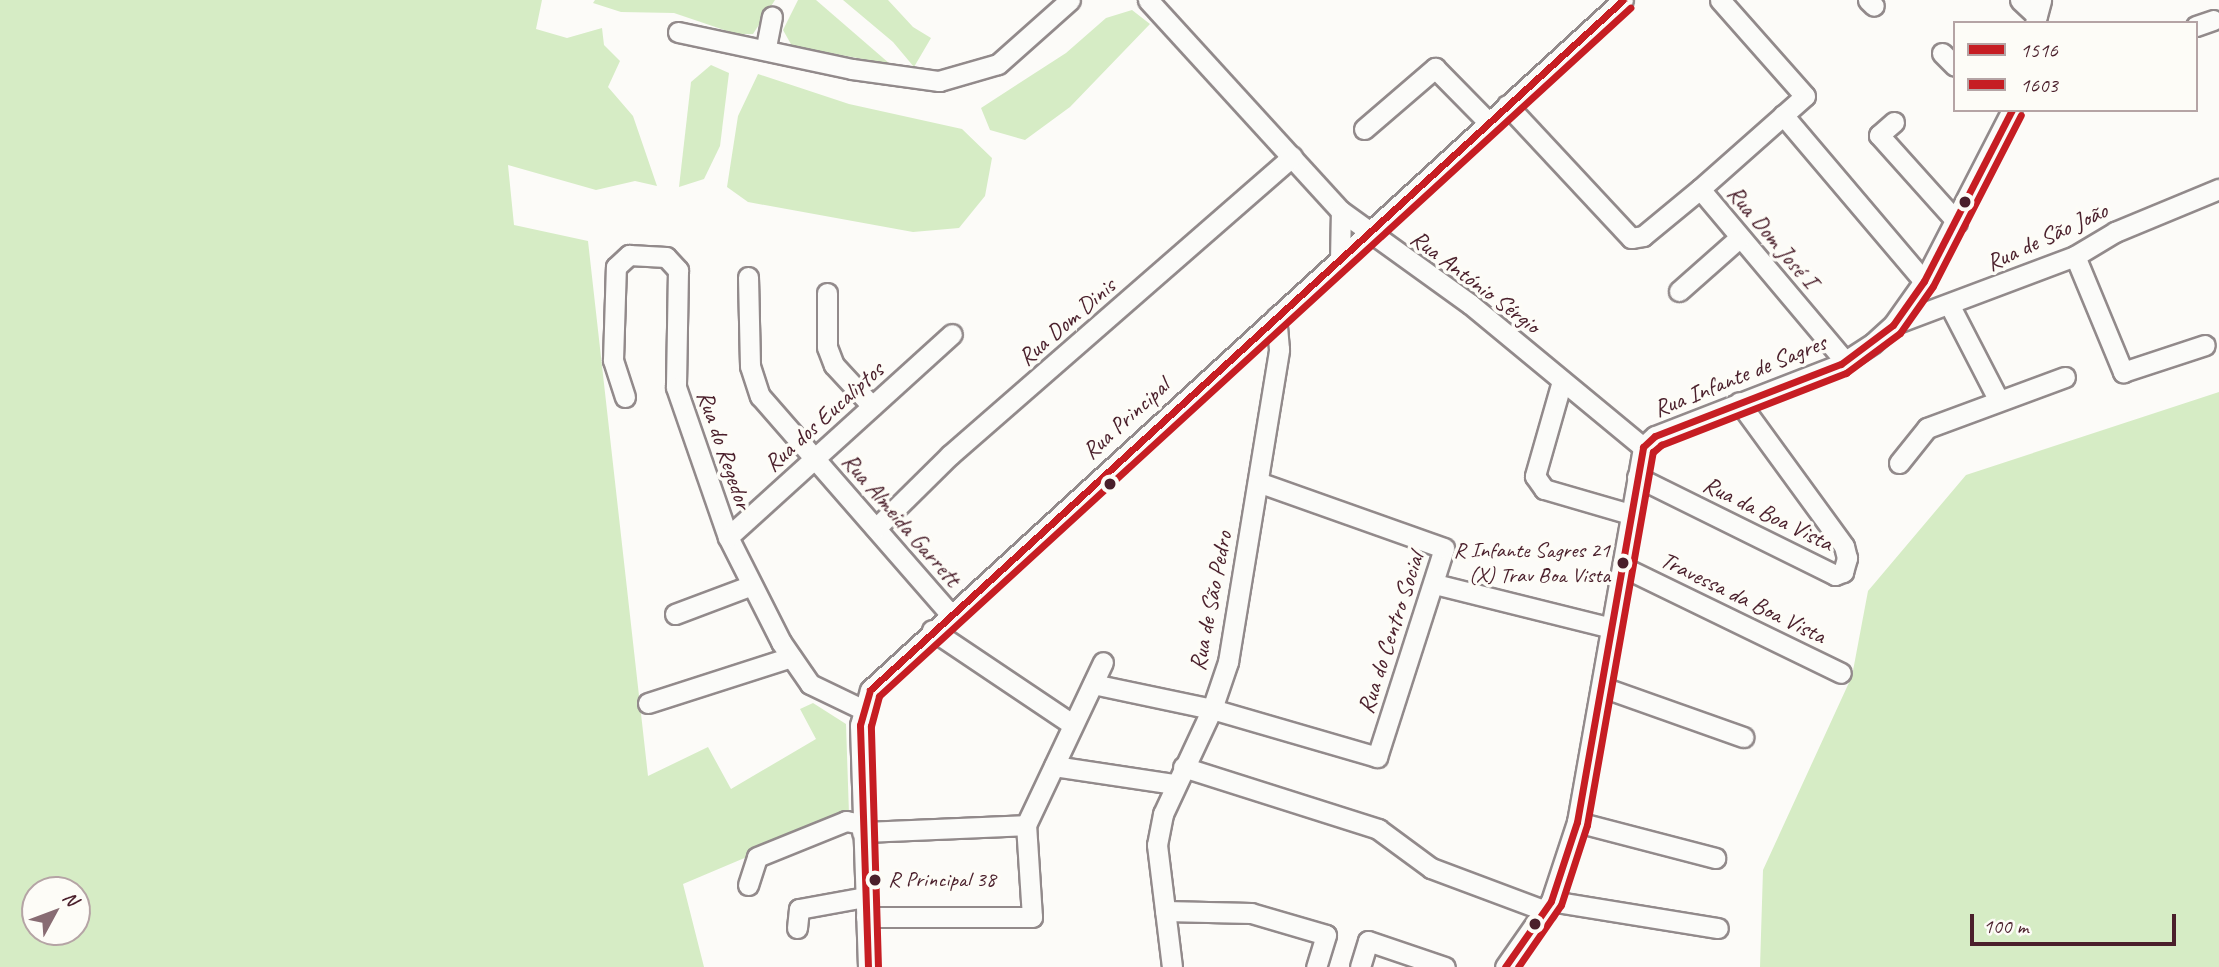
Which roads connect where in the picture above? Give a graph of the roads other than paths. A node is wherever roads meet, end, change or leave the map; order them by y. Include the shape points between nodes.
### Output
1 (1070, 0) edge
2 (1148, 0) edge
3 (1623, 0) edge
4 (1720, 0) edge
5 (2020, 0) edge
6 (2037, 13) edge
7 (772, 17) dead end
8 (678, 32) dead end
9 (766, 47) junction
10 (1507, 105) junction
11 (2006, 114) edge
12 (1783, 115) junction
13 (1488, 122) junction
14 (1894, 122) dead end
15 (1364, 129) dead end
16 (1292, 157) junction
17 (2219, 189) edge
18 (1700, 190) junction
19 (1341, 211) junction
20 (1956, 222) junction
21 (1370, 234) junction
22 (1740, 237) junction
23 (2075, 256) junction
24 (1339, 261) junction
25 (748, 277) dead end
26 (1924, 281) junction
27 (1679, 290) dead end
28 (827, 293) dead end
29 (1950, 306) junction
30 (1276, 317) junction
31 (1894, 325) junction
32 (952, 334) dead end
33 (2205, 345) dead end
34 (1845, 361) junction
35 (2064, 377) dead end
36 (1562, 381) junction
37 (625, 397) dead end
38 (1997, 400) junction
39 (1739, 402) junction
40 (872, 406) junction
41 (1643, 447) junction
42 (815, 458) junction
43 (1899, 463) dead end
44 (1637, 477) junction
45 (1258, 482) junction
46 (1630, 514) junction
47 (876, 528) junction
48 (728, 537) junction
49 (1623, 567) junction
50 (1435, 584) junction
51 (752, 585) junction
52 (949, 613) junction
53 (675, 614) dead end
54 (1612, 628) junction
55 (932, 630) junction
56 (791, 657) junction
57 (1103, 662) dead end
58 (1841, 674) dead end
59 (1093, 684) junction
60 (1602, 687) junction
61 (648, 703) dead end
62 (1212, 709) junction
63 (864, 710) junction
64 (1072, 724) junction
65 (1742, 737) dead end
66 (1054, 766) junction
67 (1179, 776) junction
68 (1577, 822) junction
69 (1026, 825) junction
70 (862, 828) junction
71 (1715, 858) dead end
72 (748, 885) dead end
73 (865, 897) junction
74 (1549, 906) junction
75 (1165, 911) junction
76 (866, 918) junction
77 (797, 928) dead end
78 (1718, 928) dead end
79 (868, 967) edge
80 (1172, 967) edge
81 (1316, 967) edge
82 (1360, 967) edge
83 (1445, 967) edge
84 (1506, 967) edge

1 - 9 street via 998,64 939,80 909,79
2 - 16 street, Rua António Sérgio
3 - 10 street, Rua Principal
4 - 12 street, Rua Dom José I via 1805,96
5 - 6 street
7 - 9 street
8 - 9 street
10 - 13 street, Rua Principal
10 - 18 street via 1631,237 1643,236
11 - 20 street, Rua Infante de Sagres
12 - 18 street, Rua Dom José I
12 - 26 street
13 - 15 street via 1435,68
13 - 21 street, Rua Principal
14 - 20 street via 1879,135
16 - 19 street, Rua António Sérgio
16 - 47 street, Rua Dom Dinis via 950,455
17 - 23 street, Rua de São João via 2115,232
18 - 22 street, Rua Dom José I
19 - 21 street, Rua António Sérgio
19 - 24 street
20 - 26 street, Rua Infante de Sagres
21 - 24 street, Rua Principal
21 - 36 street, Rua António Sérgio via 1470,304
22 - 27 street
22 - 34 street, Rua Dom José I
23 - 29 street, Rua de São João
23 - 33 street via 2123,372
24 - 30 street, Rua Principal
25 - 42 street, Rua Almeida Garrett via 750,366 760,396
26 - 31 street, Rua Infante de Sagres
28 - 40 street via 827,347 834,365
29 - 31 street, Rua de São João
29 - 38 street
30 - 45 street, Rua de São Pedro via 1279,349
30 - 52 street, Rua Principal
31 - 34 street, Rua Infante de Sagres
32 - 40 street, Rua dos Eucaliptos
34 - 39 street, Rua Infante de Sagres
35 - 38 street
36 - 41 street, Rua António Sérgio
36 - 46 street via 1535,476 1544,489
37 - 48 street, Rua do Regedor via 613,360 616,267 629,255 666,257 678,270 677,387
38 - 43 street via 1927,428
39 - 41 street, Rua Infante de Sagres via 1655,436
39 - 44 street, Rua da Boa Vista via 1844,546 1843,572 1835,575
40 - 42 street, Rua dos Eucaliptos
41 - 44 street, Rua Infante de Sagres
42 - 47 street, Rua Almeida Garrett
42 - 48 street, Rua dos Eucaliptos
44 - 46 street, Rua Infante de Sagres
45 - 50 street, Rua do Centro Social via 1444,548
45 - 62 street, Rua de São Pedro via 1228,662
46 - 49 street, Rua Infante de Sagres
47 - 52 street, Rua Almeida Garrett
48 - 51 street, Rua do Regedor
49 - 54 street, Rua Infante de Sagres
49 - 58 street, Travessa da Boa Vista
50 - 54 street
50 - 62 street, Rua do Centro Social via 1377,757
51 - 53 street
51 - 56 street, Rua do Regedor
52 - 55 street, Rua Principal
54 - 60 street, Rua Infante de Sagres
55 - 63 street, Rua Principal via 870,690
55 - 64 street
56 - 61 street
56 - 63 street, Rua do Regedor via 810,684
57 - 59 street
59 - 62 street
59 - 64 street
60 - 65 street
60 - 68 street, Rua Infante de Sagres
62 - 67 street, Rua de São Pedro
63 - 70 street, Rua Principal via 860,725
64 - 66 street
66 - 67 street
66 - 69 street
67 - 74 street via 1378,829 1432,868
67 - 75 street, Rua de São Pedro via 1157,845
68 - 71 street
68 - 74 street, Rua Infante de Sagres
69 - 70 street
69 - 76 street via 1032,917
70 - 72 street via 846,821 757,857
70 - 73 street, Rua Principal
73 - 76 street, Rua Principal
73 - 77 street via 799,909
74 - 78 street
74 - 84 street, Rua Infante de Sagres
75 - 80 street, Rua de São Pedro
75 - 81 street via 1251,913 1326,935
76 - 79 street, Rua Principal
82 - 83 street via 1368,941

